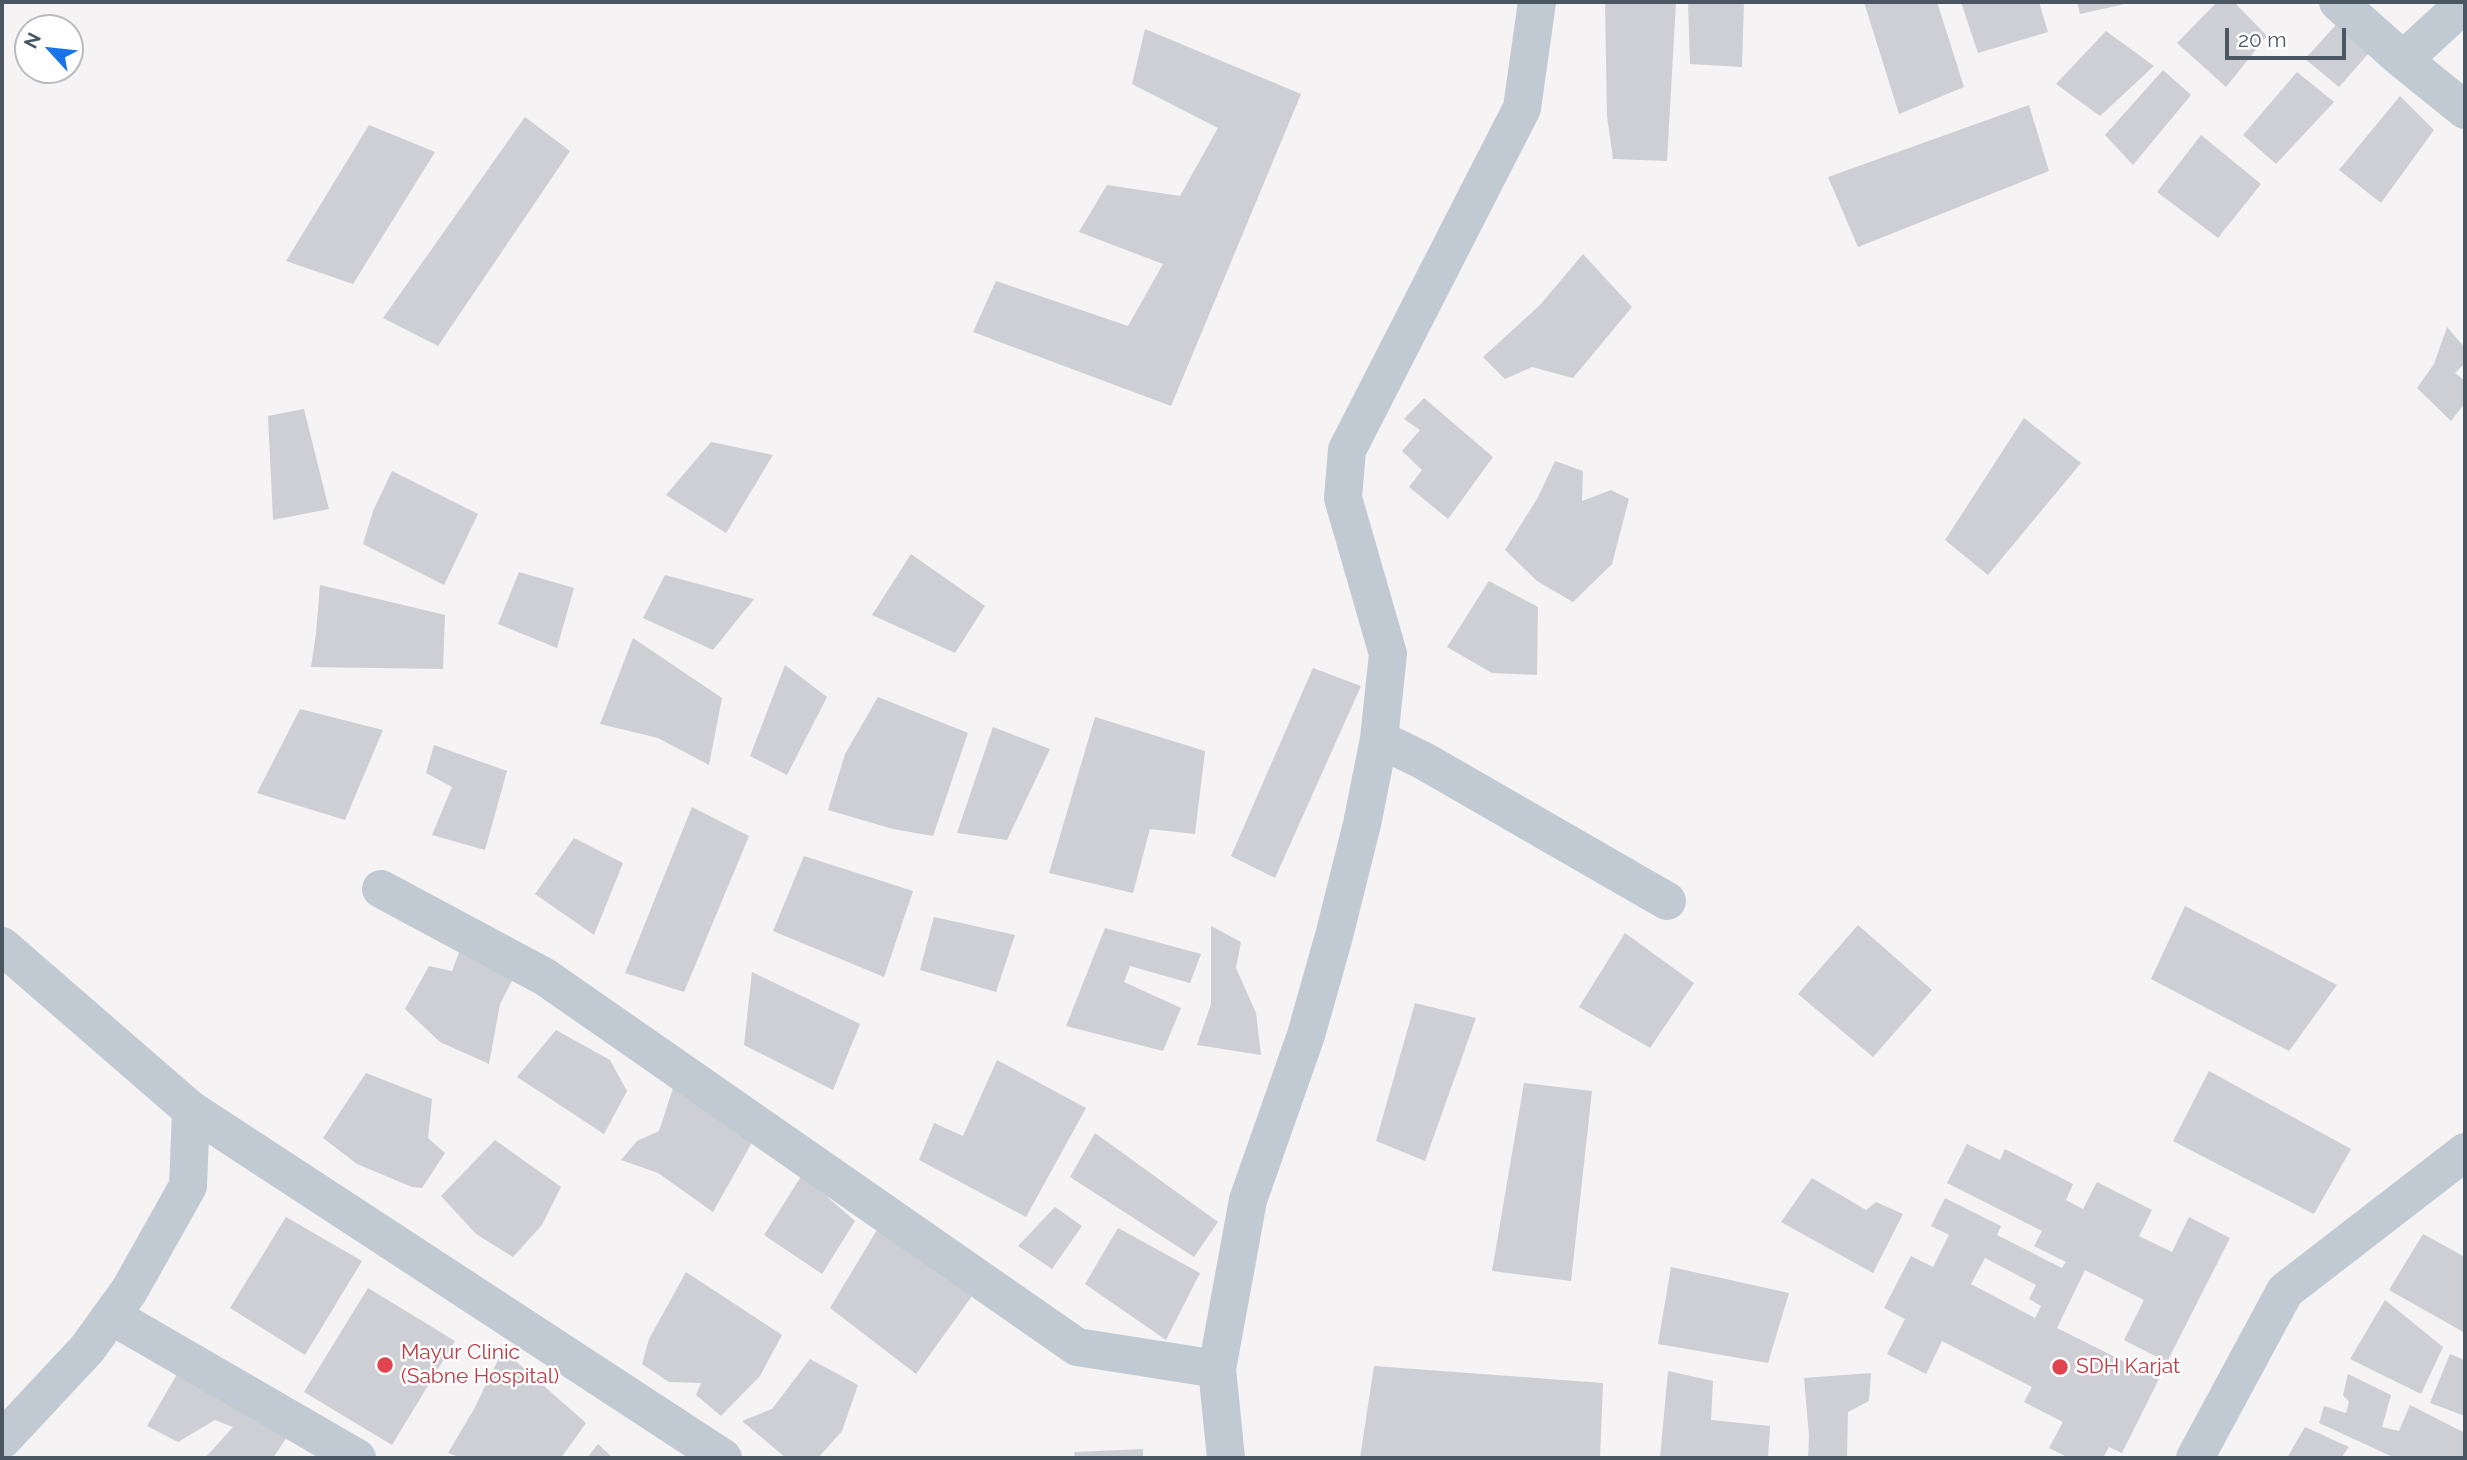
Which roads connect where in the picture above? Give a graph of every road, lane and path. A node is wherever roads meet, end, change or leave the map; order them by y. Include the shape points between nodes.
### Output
1 (1537, 2) edge
2 (2338, 2) edge
3 (2465, 3) edge
4 (2403, 60) junction
5 (2465, 110) edge
6 (1379, 739) junction
7 (381, 889) dead end
8 (1667, 901) dead end
9 (2, 946) edge
10 (191, 1110) junction
11 (2465, 1152) edge
12 (108, 1319) junction
13 (1217, 1369) junction
14 (2, 1440) edge
15 (357, 1458) edge
16 (723, 1458) edge
17 (1226, 1458) edge
18 (2195, 1458) edge

1 - 6 street via 1522,108 1347,450 1343,498 1388,654
2 - 4 street
3 - 4 street
4 - 5 street
6 - 8 street
6 - 13 street via 1362,824 1306,1035 1248,1200
7 - 13 street via 545,976 1077,1347
9 - 10 street
10 - 12 street via 188,1186 130,1291
10 - 16 street
11 - 18 street via 2285,1291
12 - 14 street
12 - 15 street via 117,1320
13 - 17 street

